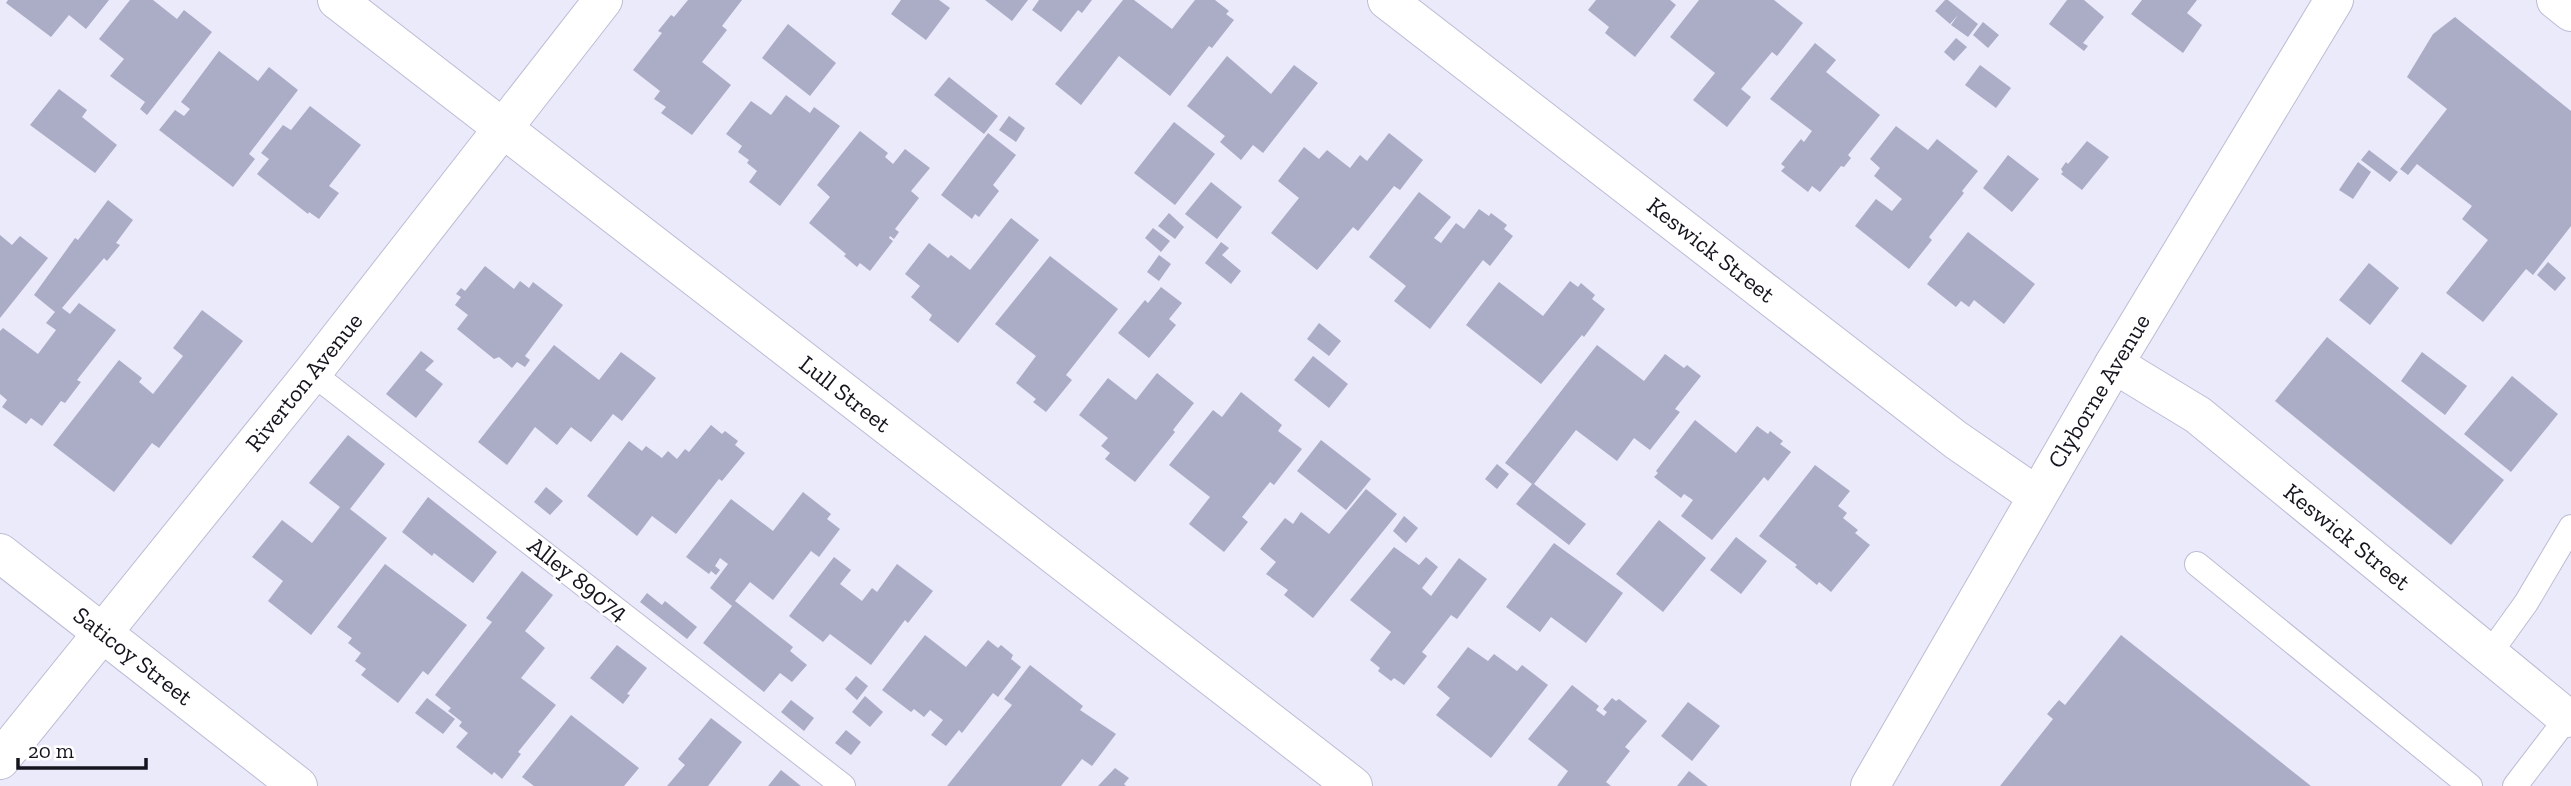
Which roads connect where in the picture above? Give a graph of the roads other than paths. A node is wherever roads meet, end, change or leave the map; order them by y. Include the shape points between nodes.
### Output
1 (337, 0) edge
2 (603, 0) edge
3 (1387, 0) edge
4 (2334, 0) edge
5 (2556, 0) edge
6 (2571, 12) edge
7 (502, 129) junction
8 (2115, 364) junction
9 (313, 373) junction
10 (2037, 496) junction
11 (2569, 535) edge
12 (0, 553) edge
13 (2197, 564) dead end
14 (102, 631) junction
15 (2490, 653) junction
16 (2569, 720) edge
17 (0, 760) edge
18 (298, 786) edge
19 (843, 786) edge
20 (1353, 786) edge
21 (1870, 786) edge
22 (2470, 786) edge
23 (2515, 786) edge

1 - 7 street, Lull Street
2 - 7 street, Riverton Avenue
3 - 10 street, Keswick Street via 1956,440
4 - 8 street, Clyborne Avenue
5 - 6 street
7 - 9 street, Riverton Avenue
7 - 20 street, Lull Street
8 - 10 street, Clyborne Avenue
8 - 15 street, Keswick Street via 2198,415
9 - 14 street, Riverton Avenue
9 - 19 lane, Alley 89074
10 - 21 street, Clyborne Avenue
11 - 15 lane
12 - 14 street, Saticoy Street
13 - 22 lane
14 - 17 street, Riverton Avenue
14 - 18 street, Saticoy Street
15 - 16 street, Keswick Street
16 - 23 lane

